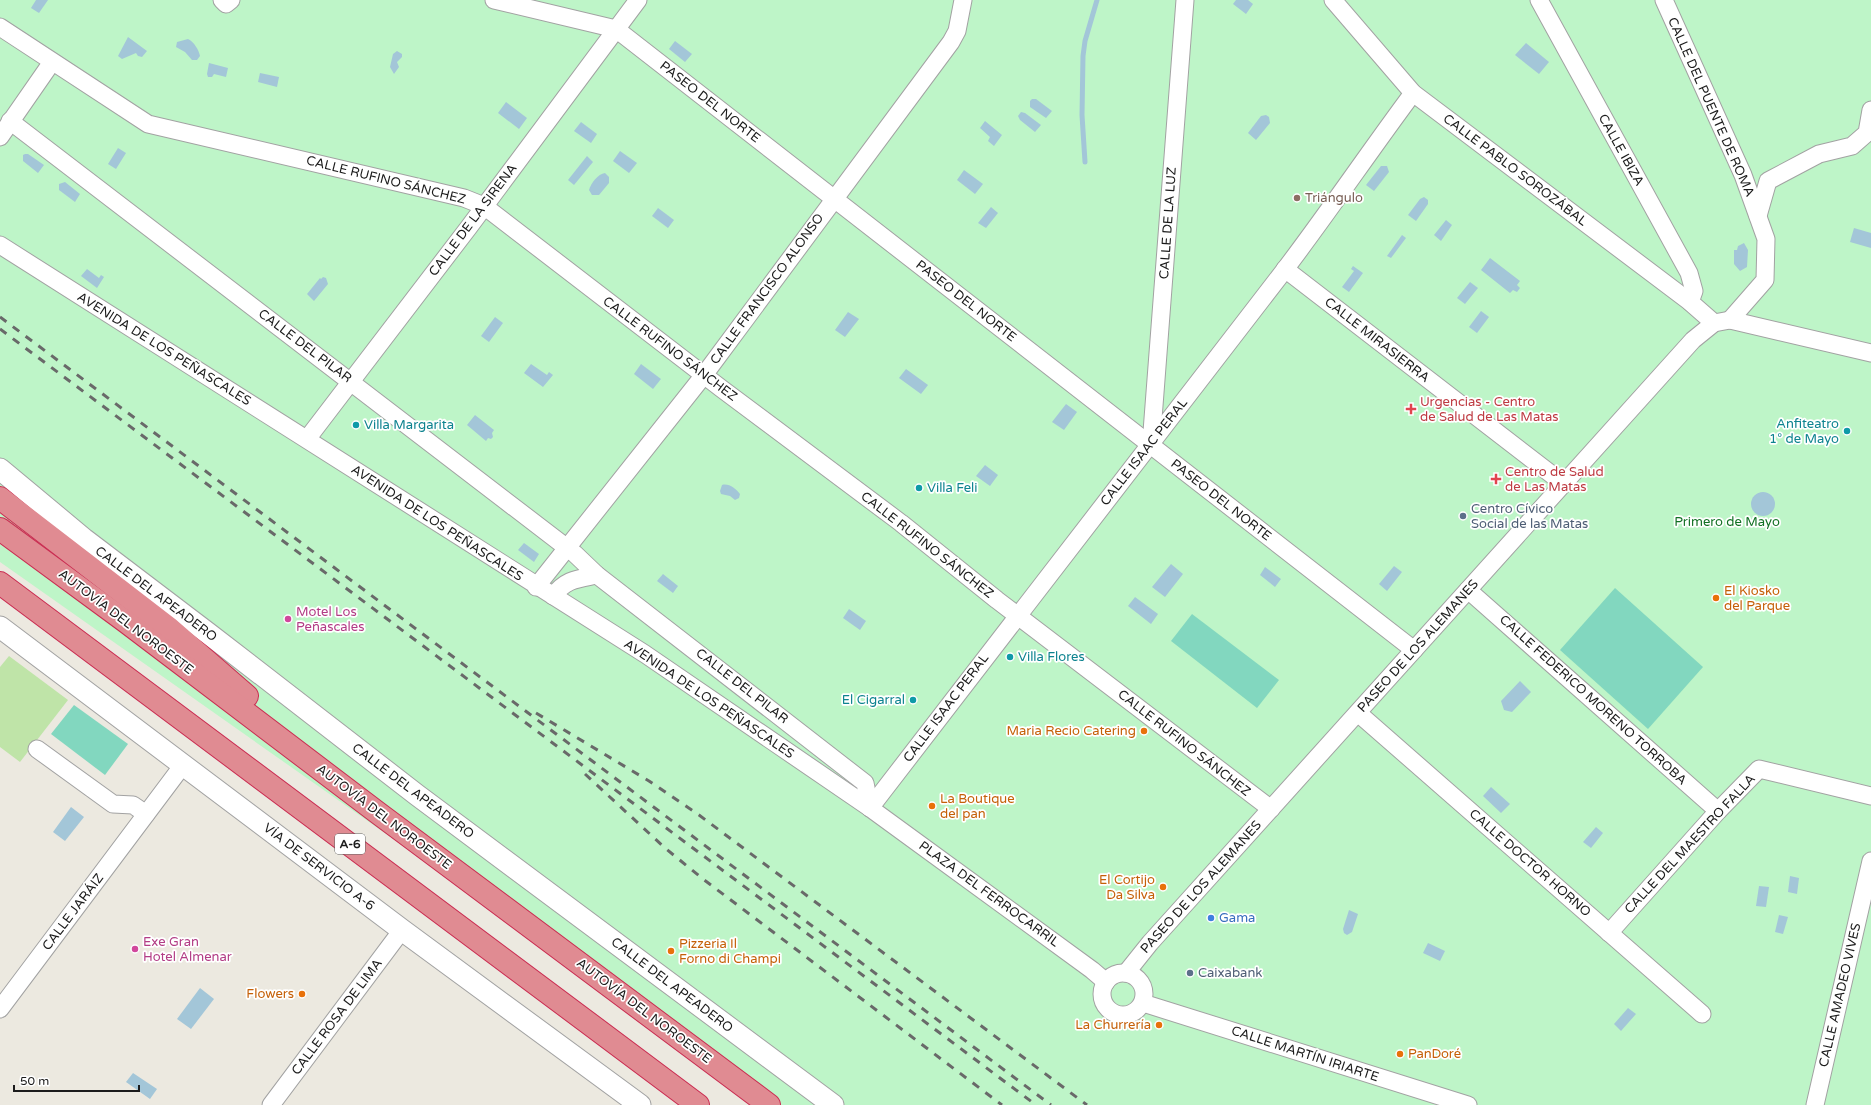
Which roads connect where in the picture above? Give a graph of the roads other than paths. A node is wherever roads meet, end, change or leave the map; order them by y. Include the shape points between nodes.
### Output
1 (494, 0) edge
2 (638, 0) edge
3 (963, 0) edge
4 (1185, 0) edge
5 (1333, 0) edge
6 (1539, 0) edge
7 (1664, 0) edge
8 (0, 27) edge
9 (616, 29) junction
10 (52, 62) junction
11 (1413, 92) junction
12 (1871, 110) edge
13 (10, 121) junction
14 (0, 137) edge
15 (835, 198) junction
16 (484, 206) junction
17 (1758, 216) junction
18 (0, 245) edge
19 (1285, 269) junction
20 (1690, 302) junction
21 (1730, 320) junction
22 (1714, 323) junction
23 (1871, 353) edge
24 (704, 375) junction
25 (351, 382) junction
26 (307, 439) junction
27 (1150, 445) junction
28 (0, 469) edge
29 (1564, 484) junction
30 (0, 498) edge
31 (0, 529) edge
32 (566, 547) junction
33 (597, 575) junction
34 (0, 583) edge
35 (536, 586) junction
36 (1468, 590) junction
37 (553, 596) junction
38 (1017, 615) junction
39 (0, 627) edge
40 (1414, 650) junction
41 (1358, 713) junction
42 (37, 749) dead end
43 (183, 765) junction
44 (1871, 796) edge
45 (870, 808) junction
46 (1271, 809) junction
47 (1718, 811) junction
48 (378, 813) junction
49 (146, 814) junction
50 (1871, 861) edge
51 (402, 930) junction
52 (1609, 932) junction
53 (1126, 973) junction
54 (1106, 982) junction
55 (1143, 1003) junction
56 (0, 1009) edge
57 (1702, 1014) dead end
58 (271, 1105) edge
59 (640, 1105) edge
60 (698, 1105) edge
61 (769, 1105) edge
62 (833, 1105) edge
63 (1468, 1105) edge
64 (1815, 1105) edge

1 - 9 street, PASEO DEL NORTE
2 - 9 street, CALLE DE LA SIRENA
3 - 15 street, CALLE FRANCISCO ALONSO via 957,31 951,42
4 - 27 street, CALLE DE LA LUZ
5 - 11 street, CALLE PABLO SOROZÁBAL
6 - 20 street, CALLE IBIZA via 1689,273 1694,291
7 - 17 street, CALLE DEL PUENTE DE ROMA via 1743,175
8 - 10 street, CALLE RUFINO SÁNCHEZ
9 - 15 street, PASEO DEL NORTE
9 - 16 street, CALLE DE LA SIRENA
10 - 13 street
10 - 16 street, CALLE RUFINO SÁNCHEZ via 148,124 464,198
11 - 19 street, CALLE ISAAC PERAL
11 - 20 street, CALLE PABLO SOROZÁBAL
12 - 17 street via 1867,133 1852,146 1819,154 1768,181
13 - 14 street
13 - 25 street, CALLE DEL PILAR
15 - 24 street, CALLE FRANCISCO ALONSO
15 - 27 street, PASEO DEL NORTE
16 - 24 street, CALLE RUFINO SÁNCHEZ
16 - 25 street, CALLE DE LA SIRENA
17 - 21 street, CALLE DEL PUENTE DE ROMA via 1766,239 1765,280
18 - 26 street, AVENIDA DE LOS PEÑASCALES
19 - 27 street, CALLE ISAAC PERAL
19 - 29 street, CALLE MIRASIERRA
20 - 22 street, CALLE PABLO SOROZÁBAL
21 - 22 street
21 - 23 street
22 - 29 street, PASEO DE LOS ALEMANES via 1693,340
24 - 32 street, CALLE FRANCISCO ALONSO
24 - 38 street, CALLE RUFINO SÁNCHEZ via 901,523
25 - 26 street, CALLE DE LA SIRENA
25 - 32 street, CALLE DEL PILAR
26 - 35 street, AVENIDA DE LOS PEÑASCALES
27 - 38 street, CALLE ISAAC PERAL
27 - 40 street, PASEO DEL NORTE
28 - 62 street, CALLE DEL APEADERO via 84,539 417,795
29 - 36 street, PASEO DE LOS ALEMANES
30 - 48 highway via 170,629
31 - 48 highway, AUTOVÍA DEL NOROESTE
32 - 33 street, CALLE DEL PILAR
32 - 35 street, CALLE FRANCISCO ALONSO
33 - 37 street via 571,580 560,587
33 - 45 street, CALLE DEL PILAR via 865,782
34 - 60 highway, A-6
35 - 37 street, AVENIDA DE LOS PEÑASCALES
36 - 40 street, PASEO DE LOS ALEMANES
36 - 47 street, CALLE FEDERICO MORENO TORROBA
37 - 45 street, AVENIDA DE LOS PEÑASCALES via 645,654
38 - 45 street, CALLE ISAAC PERAL
38 - 46 street, CALLE RUFINO SÁNCHEZ
39 - 43 street, VÍA DE SERVICIO A-6
40 - 41 street, PASEO DE LOS ALEMANES
41 - 46 street, PASEO DE LOS ALEMANES
41 - 52 street, CALLE DOCTOR HORNO
42 - 49 street via 113,804 133,804
43 - 49 street, CALLE JARÁIZ
43 - 51 street, VÍA DE SERVICIO A-6
44 - 47 street, CALLE DEL MAESTRO FALLA via 1759,769
45 - 54 street, PLAZA DEL FERROCARRIL
46 - 53 street, PASEO DE LOS ALEMANES
47 - 52 street, CALLE DEL MAESTRO FALLA
48 - 61 highway, AUTOVÍA DEL NOROESTE
49 - 56 street, CALLE JARÁIZ
50 - 64 street, CALLE AMADEO VIVES
51 - 58 street, CALLE ROSA DE LIMA
51 - 59 street, VÍA DE SERVICIO A-6
52 - 57 street, CALLE DOCTOR HORNO
53 - 54 street via 1115,975
53 - 55 street via 1136,977 1140,982 1144,992
54 - 55 street via 1102,997 1105,1004 1116,1014 1132,1014
55 - 63 street, CALLE MARTÍN IRIARTE

